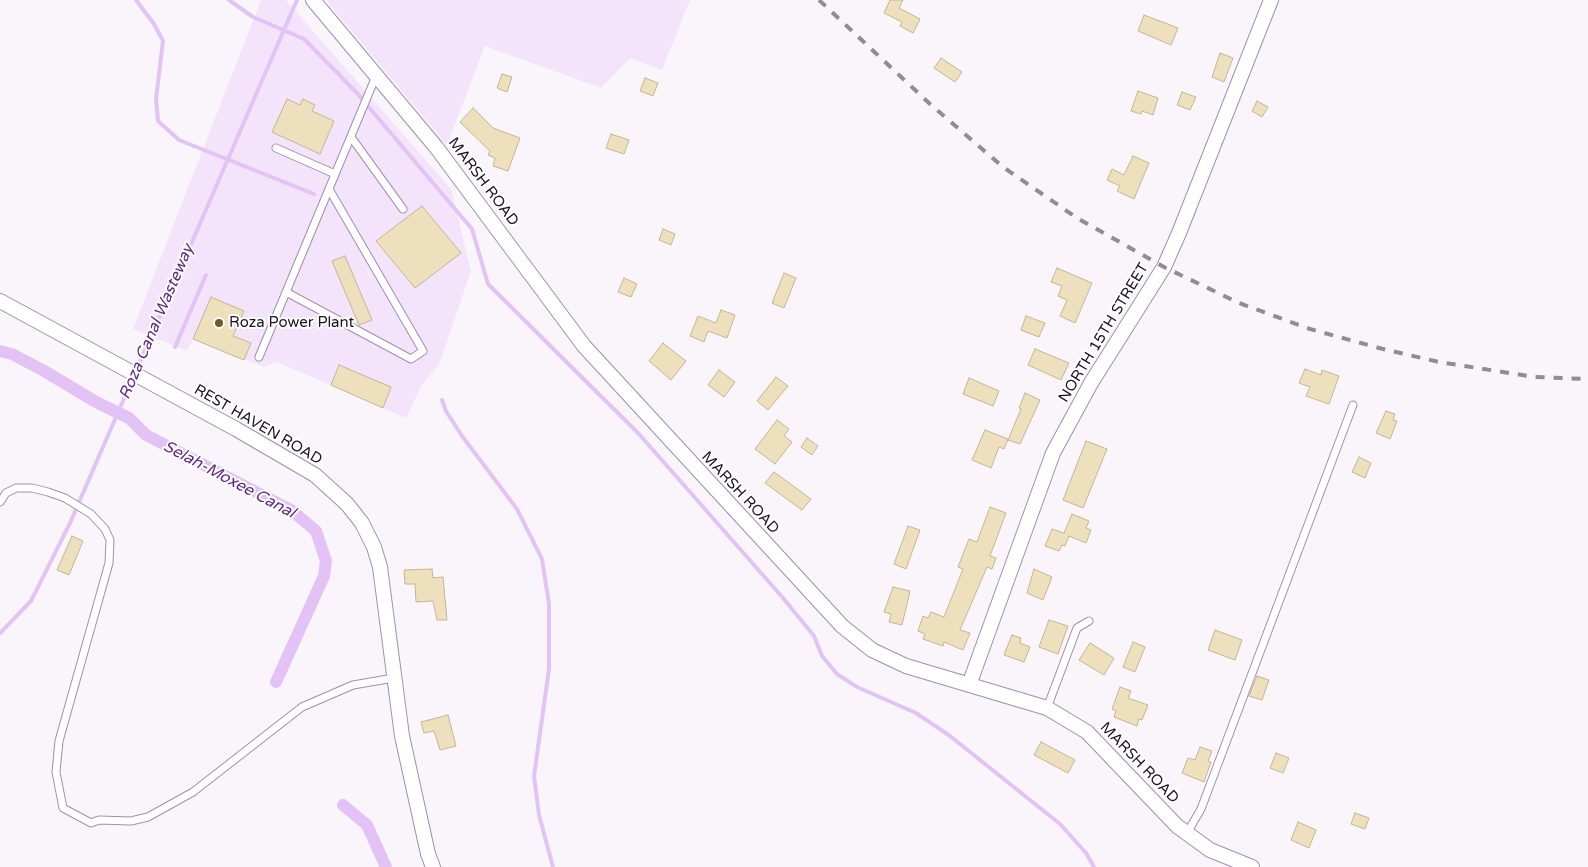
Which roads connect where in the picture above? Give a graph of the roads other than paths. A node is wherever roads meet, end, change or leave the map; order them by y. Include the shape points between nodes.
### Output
1 (1271, 0) edge
2 (316, 3) edge
3 (376, 76) junction
4 (351, 137) junction
5 (276, 148) dead end
6 (335, 174) junction
7 (329, 189) junction
8 (404, 209) dead end
9 (286, 292) junction
10 (0, 301) edge
11 (259, 357) dead end
12 (1353, 405) dead end
13 (0, 502) edge
14 (1090, 621) dead end
15 (394, 678) junction
16 (969, 685) junction
17 (1047, 708) junction
18 (1187, 833) junction
19 (434, 867) edge
20 (1252, 867) edge

1 - 16 street, NORTH 15TH STREET via 1164,266 1091,383 1053,453
2 - 3 street, MARSH ROAD
3 - 4 lane
3 - 16 street, MARSH ROAD via 436,146 584,346 842,626 872,650 906,666
4 - 6 lane
4 - 8 lane
5 - 6 lane
6 - 7 lane
7 - 9 lane
7 - 9 lane via 423,351 411,360
9 - 11 lane
10 - 15 street, REST HAVEN ROAD via 315,475 347,504 362,523 380,567
12 - 18 lane via 1201,809
13 - 15 lane via 6,493 16,488 48,492 91,514 110,540 109,563 60,742 56,772 63,808 91,823 148,818 193,792 302,707 353,685
14 - 17 lane via 1078,628
15 - 19 street, REST HAVEN ROAD via 402,736 428,854
16 - 17 street, MARSH ROAD
17 - 18 street, MARSH ROAD via 1087,732
18 - 20 street, MARSH ROAD via 1210,850

